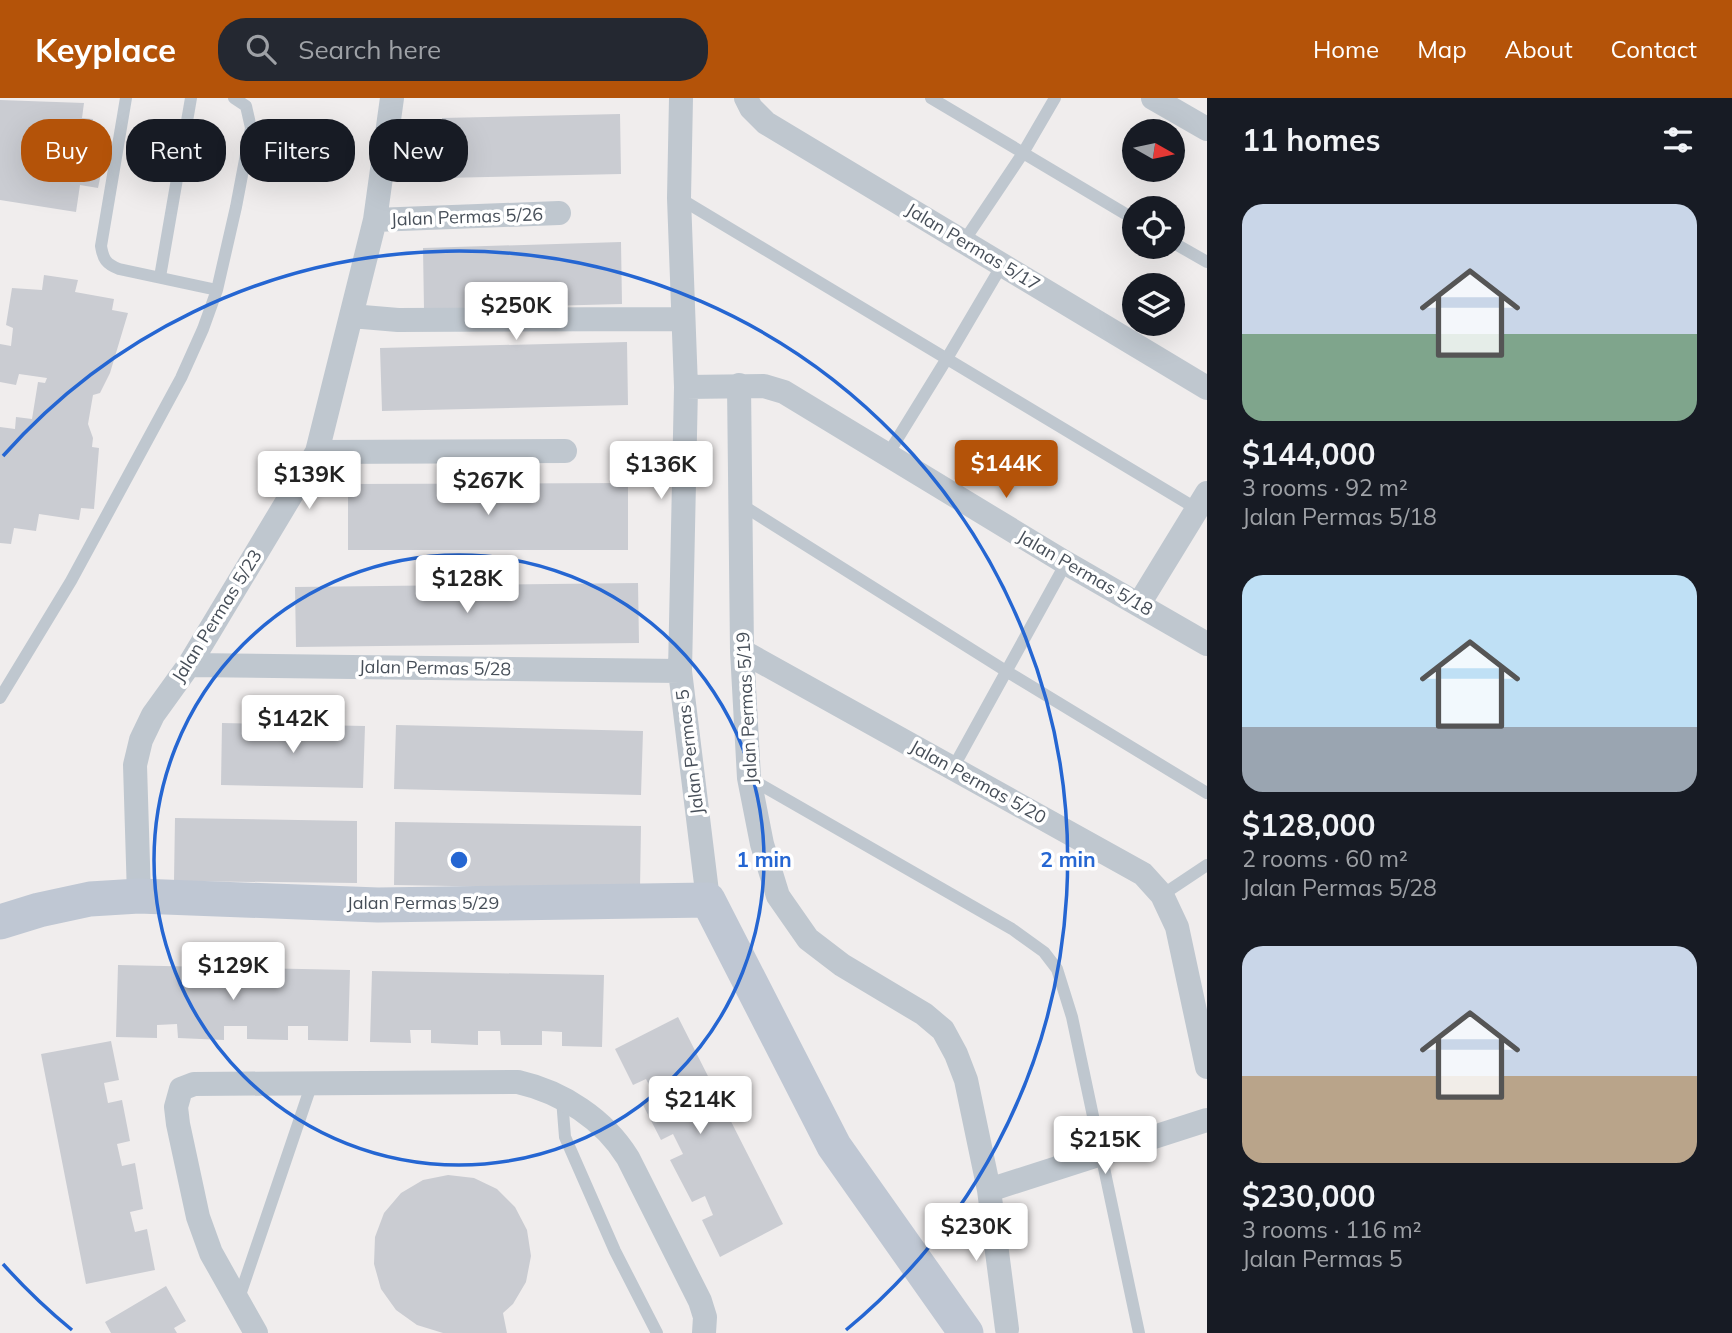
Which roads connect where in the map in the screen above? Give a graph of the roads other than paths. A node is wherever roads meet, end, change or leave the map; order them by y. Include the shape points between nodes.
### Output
1 (126, 98) edge
2 (191, 98) edge
3 (234, 98) edge
4 (392, 98) edge
5 (681, 98) edge
6 (746, 98) edge
7 (931, 98) edge
8 (1055, 98) edge
9 (1153, 98) edge
10 (1207, 129) edge
11 (1023, 153) junction
12 (679, 198) junction
13 (1122, 212) edge
14 (558, 213) dead end
15 (375, 220) junction
16 (964, 242) junction
17 (1185, 249) edge
18 (1207, 262) edge
19 (1002, 265) junction
20 (160, 277) junction
21 (217, 290) junction
22 (351, 316) junction
23 (683, 319) junction
24 (946, 360) junction
25 (739, 385) junction
26 (686, 387) junction
27 (1207, 388) edge
28 (565, 451) dead end
29 (317, 452) junction
30 (888, 454) junction
31 (1202, 501) edge
32 (742, 505) junction
33 (1066, 563) junction
34 (1139, 604) junction
35 (1207, 644) edge
36 (742, 651) junction
37 (189, 665) junction
38 (680, 671) junction
39 (1006, 671) junction
40 (0, 698) edge
41 (953, 768) junction
42 (749, 778) junction
43 (1207, 793) edge
44 (1207, 865) edge
45 (1162, 895) junction
46 (139, 896) junction
47 (708, 900) junction
48 (0, 922) edge
49 (1207, 1068) edge
50 (312, 1083) junction
51 (562, 1099) junction
52 (1207, 1120) edge
53 (1102, 1152) junction
54 (989, 1190) junction
55 (237, 1302) junction
56 (1007, 1329) dead end
57 (256, 1333) edge
58 (657, 1333) edge
59 (704, 1333) edge
60 (966, 1333) edge
61 (1139, 1333) edge

1 - 20 lane via 101,246 103,258 110,266
2 - 20 lane
3 - 21 lane via 246,106 251,128
4 - 15 street, Jalan Permas 5/23
5 - 12 street, Jalan Permas 5
6 - 16 street, Jalan Permas 5/17 via 766,123
7 - 11 lane
8 - 11 lane
9 - 10 street
11 - 13 lane
11 - 16 lane
12 - 23 street, Jalan Permas 5
12 - 24 lane
14 - 15 street, Jalan Permas 5/26
15 - 22 street, Jalan Permas 5/23
16 - 19 street, Jalan Permas 5/17
17 - 18 lane
19 - 24 lane
19 - 27 street, Jalan Permas 5/17
20 - 21 lane
21 - 40 lane via 170,400 71,581
22 - 23 street via 398,320
22 - 29 street, Jalan Permas 5/23
23 - 26 street, Jalan Permas 5
24 - 30 lane
24 - 31 lane
25 - 26 street, Jalan Permas 5/18
25 - 30 street, Jalan Permas 5/18 via 784,392
25 - 32 street, Jalan Permas 5/19
26 - 38 street, Jalan Permas 5
28 - 29 street
29 - 37 street, Jalan Permas 5/23
30 - 33 street, Jalan Permas 5/18
31 - 34 street
32 - 36 street, Jalan Permas 5/19
32 - 39 lane
33 - 34 street, Jalan Permas 5/18
33 - 39 lane
34 - 35 street, Jalan Permas 5/18
36 - 41 street, Jalan Permas 5/20
36 - 42 street, Jalan Permas 5/19
37 - 38 street, Jalan Permas 5/28
37 - 46 street, Jalan Permas 5/23 via 153,715 135,765
38 - 47 street, Jalan Permas 5
39 - 41 lane
39 - 43 lane
41 - 45 street, Jalan Permas 5/20 via 1143,874
42 - 53 lane via 1012,929 1044,952 1057,970 1072,1017
42 - 54 street, Jalan Permas 5/19 via 778,896 808,939 943,1030 966,1080
44 - 45 lane
45 - 49 street, Jalan Permas 5/20 via 1177,927
46 - 47 street, Jalan Permas 5/29 via 378,905
46 - 48 street, Jalan Permas 5/29 via 90,899
47 - 60 street, Jalan Permas 5 via 834,1146
50 - 51 street via 518,1082
50 - 55 lane
50 - 55 street via 194,1084 181,1088 178,1124 198,1217
51 - 58 lane via 565,1137
51 - 59 street via 616,1138 700,1301
52 - 53 street
53 - 54 street
53 - 61 lane
54 - 56 street, Jalan Permas 5/19
55 - 57 street

